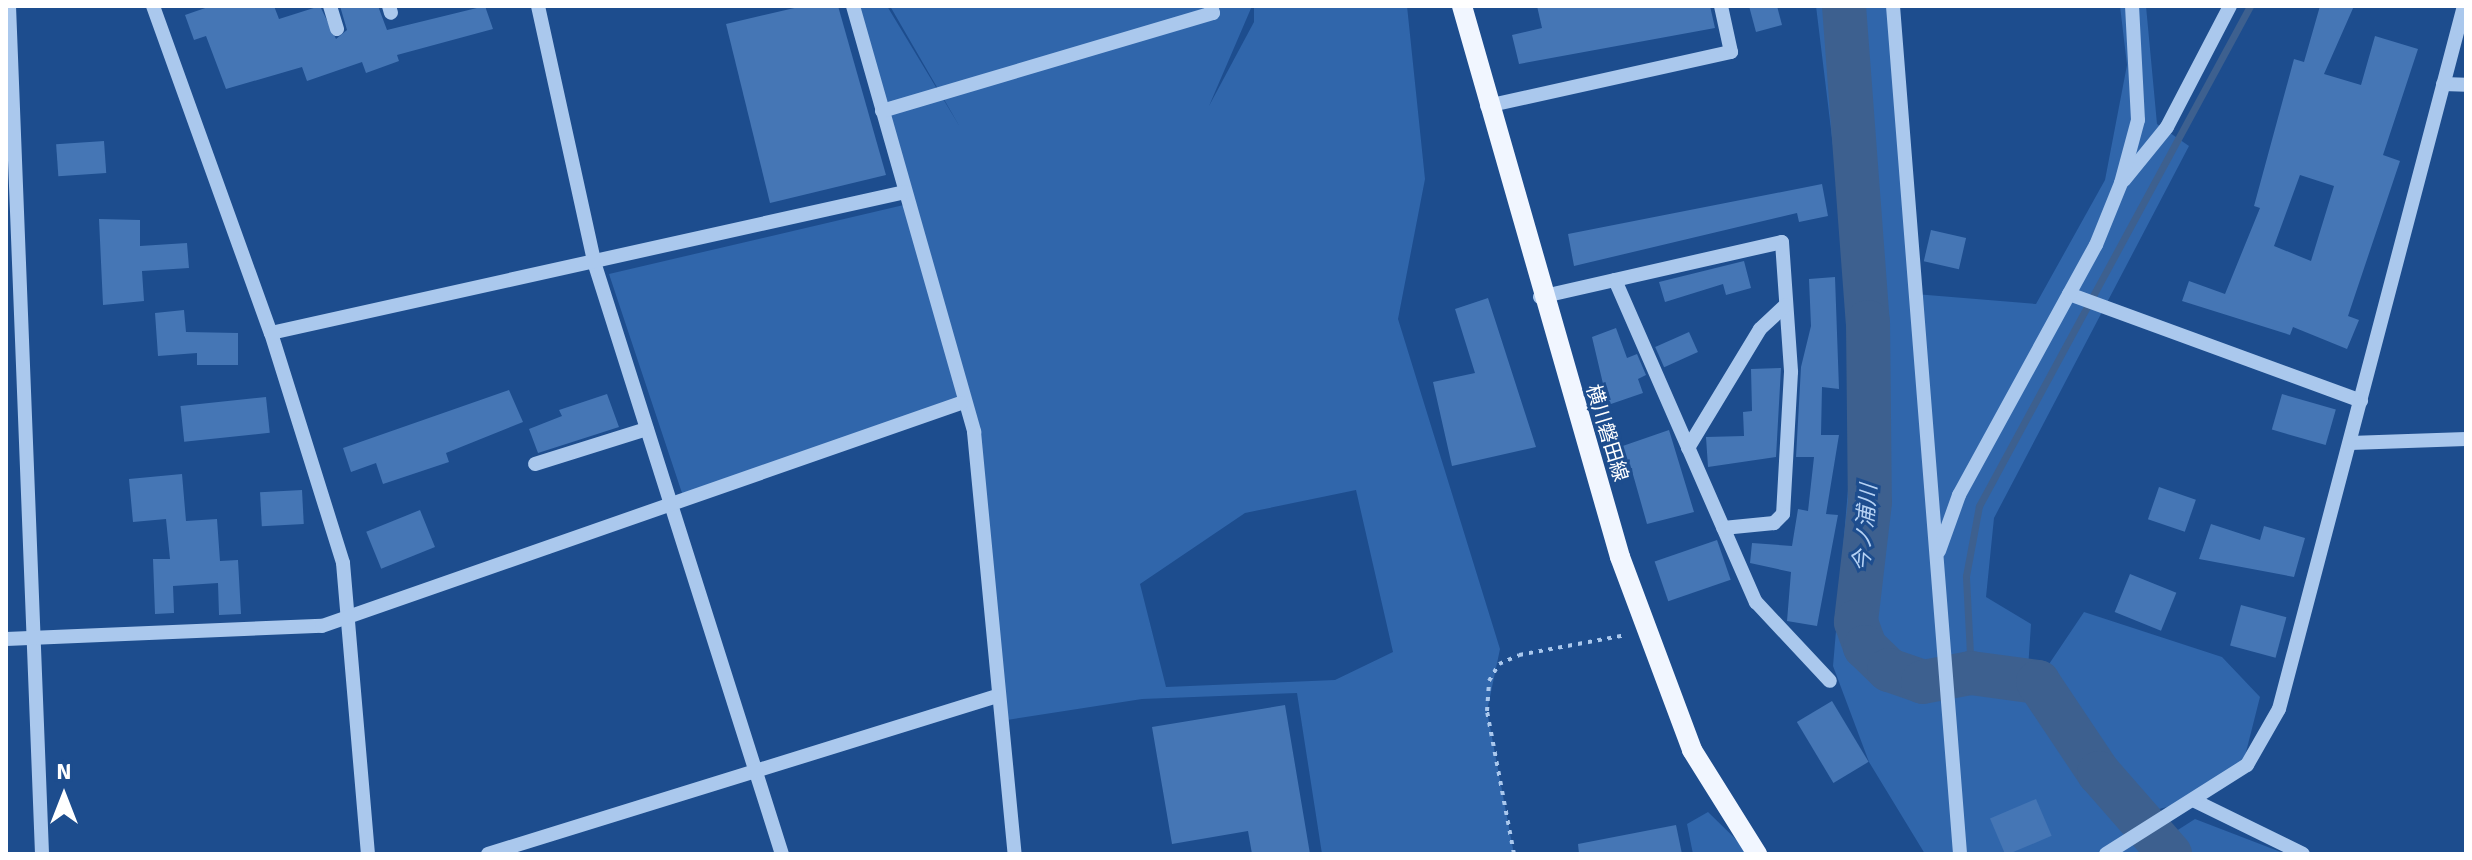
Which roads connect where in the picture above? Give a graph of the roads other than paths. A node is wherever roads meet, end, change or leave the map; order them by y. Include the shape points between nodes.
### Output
1 (9, 6) edge
2 (153, 6) edge
3 (330, 6) edge
4 (538, 6) edge
5 (853, 6) edge
6 (1211, 6) edge
7 (1462, 6) edge
8 (1721, 6) edge
9 (1893, 6) edge
10 (2132, 6) edge
11 (2230, 6) edge
12 (2464, 6) edge
13 (337, 29) dead end
14 (2443, 84) junction
15 (2466, 85) edge
16 (1487, 106) junction
17 (882, 111) junction
18 (2121, 183) junction
19 (905, 192) junction
20 (595, 265) junction
21 (1615, 280) junction
22 (2069, 294) junction
23 (1540, 297) junction
24 (1786, 305) junction
25 (271, 333) junction
26 (2361, 401) junction
27 (961, 403) junction
28 (647, 429) junction
29 (2466, 439) edge
30 (2350, 443) junction
31 (1688, 448) junction
32 (535, 464) dead end
33 (672, 510) junction
34 (1723, 528) junction
35 (1939, 552) junction
36 (347, 619) junction
37 (33, 638) junction
38 (6, 639) edge
39 (1830, 681) dead end
40 (997, 696) junction
41 (757, 773) junction
42 (2195, 801) junction
43 (42, 854) edge
44 (368, 854) edge
45 (488, 854) edge
46 (782, 854) edge
47 (1015, 854) edge
48 (1757, 854) edge
49 (1960, 854) edge
50 (2106, 854) edge
51 (2303, 854) edge

1 - 37 street
2 - 25 street
3 - 13 street
4 - 20 street
5 - 17 street
6 - 17 street via 1213,13
7 - 16 main road, 横川磐田線
8 - 16 street via 1731,52
9 - 35 street via 1929,502
10 - 18 street via 2138,120
11 - 18 street via 2167,127
12 - 14 street
14 - 15 street
14 - 26 street
16 - 23 main road, 横川磐田線
17 - 19 street
18 - 22 street
19 - 20 street
19 - 27 street
20 - 25 street
20 - 28 street
21 - 23 street
21 - 24 street via 1782,242
21 - 31 street
22 - 26 street
22 - 35 street via 1959,495
23 - 48 main road, 横川磐田線 via 1647,631 1692,750
24 - 31 street via 1760,329
24 - 34 street via 1791,372 1783,514 1774,523
25 - 36 street via 343,563
26 - 30 street
27 - 33 street
27 - 40 street via 974,432
28 - 32 street
28 - 33 street
29 - 30 street
30 - 42 street via 2279,709 2247,765
31 - 34 street
33 - 36 street
33 - 41 street
34 - 39 street via 1756,602
35 - 49 street
36 - 37 street
36 - 44 street
37 - 38 street
37 - 43 street
40 - 41 street
40 - 47 street
41 - 45 street
41 - 46 street
42 - 50 street
42 - 51 street

